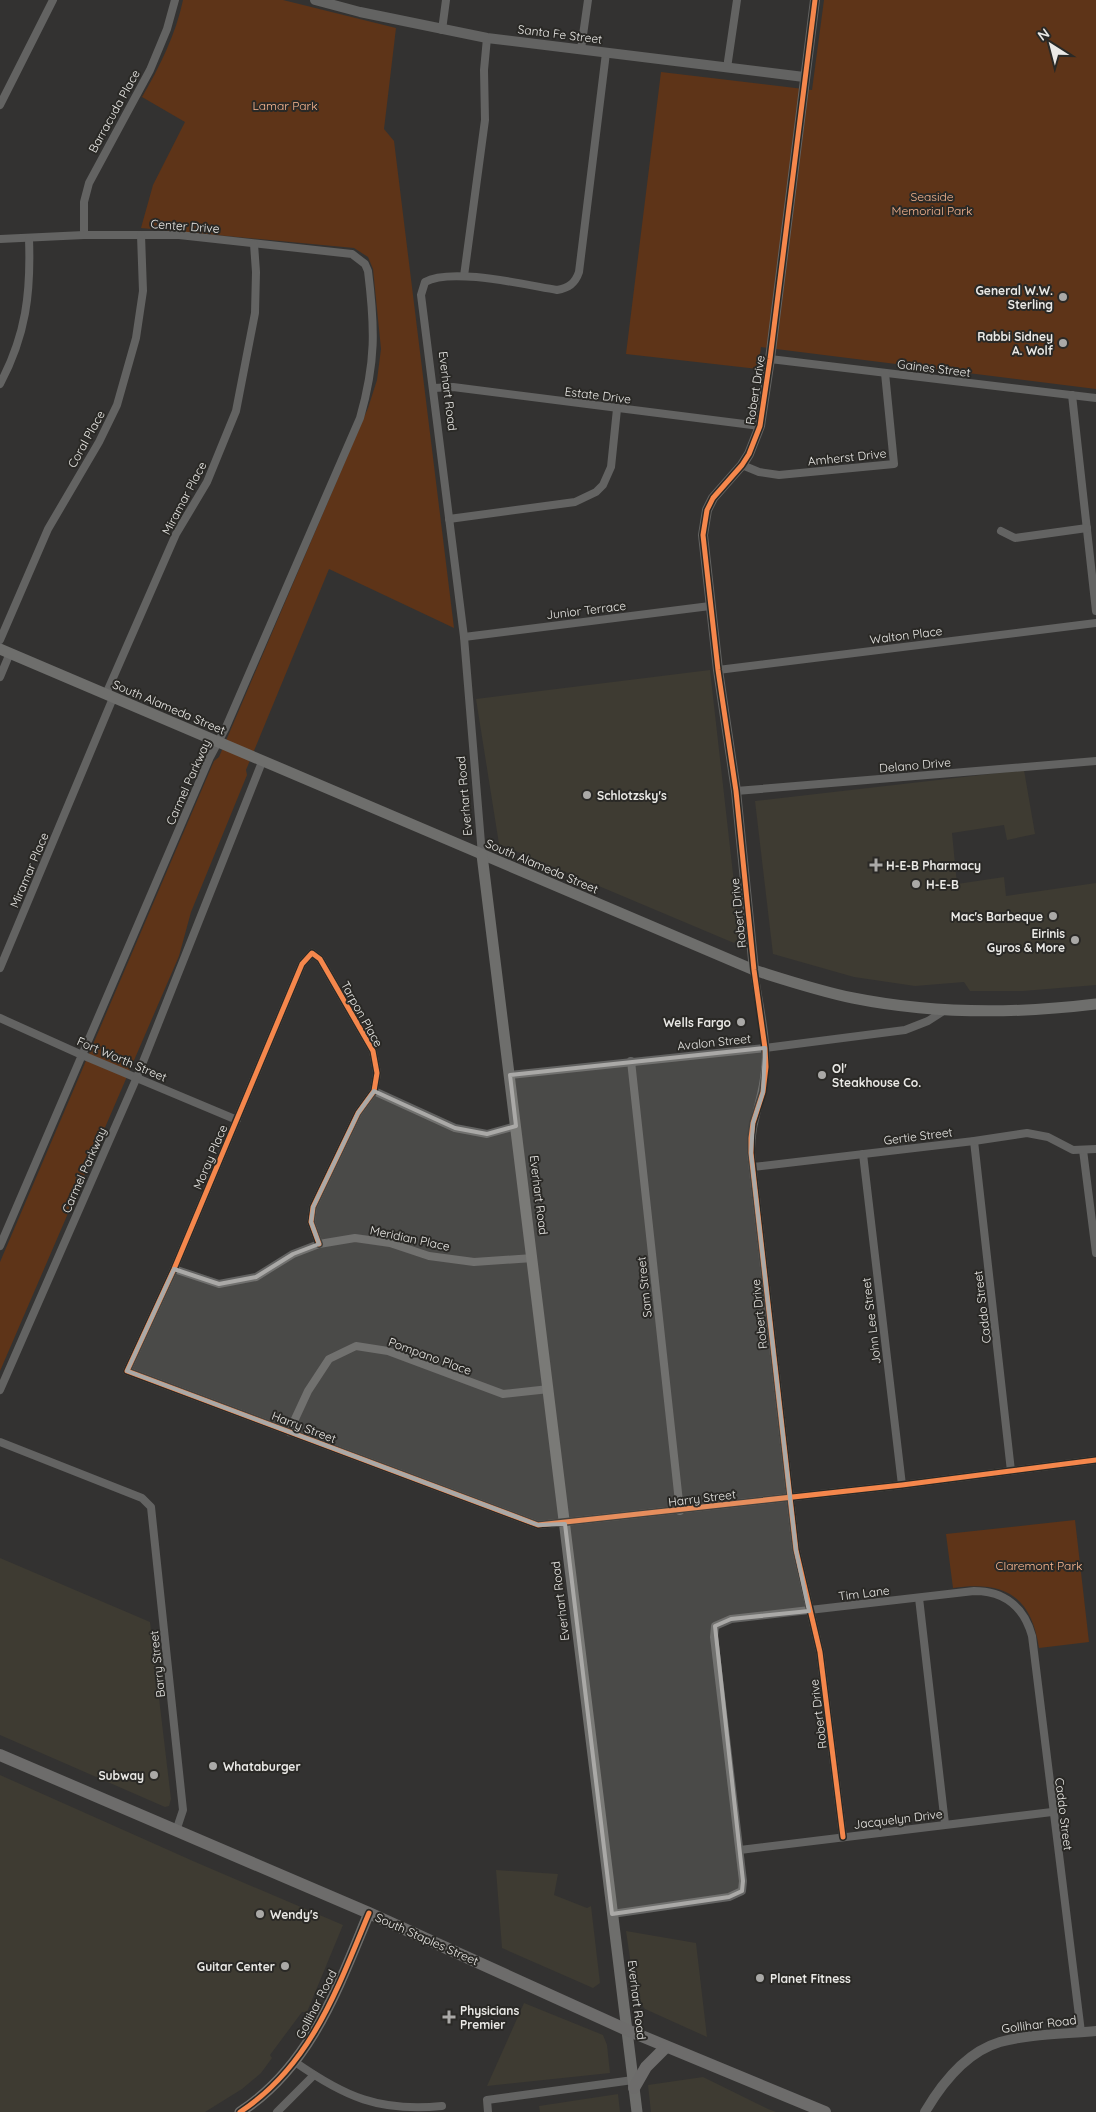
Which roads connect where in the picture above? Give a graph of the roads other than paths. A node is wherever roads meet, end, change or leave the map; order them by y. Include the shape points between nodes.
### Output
1 (53, 0) edge
2 (175, 0) edge
3 (315, 0) edge
4 (446, 0) edge
5 (588, 0) edge
6 (737, 0) edge
7 (815, 0) edge
8 (442, 30) junction
9 (487, 38) junction
10 (581, 49) junction
11 (606, 53) junction
12 (727, 68) junction
13 (804, 78) junction
14 (0, 104) edge
15 (141, 234) junction
16 (84, 235) junction
17 (0, 239) edge
18 (29, 239) junction
19 (254, 244) junction
20 (365, 264) joint
21 (464, 276) junction
22 (770, 360) junction
23 (885, 373) junction
24 (0, 384) edge
25 (434, 388) junction
26 (1072, 395) junction
27 (1096, 398) edge
28 (617, 409) junction
29 (760, 426) junction
30 (742, 465) junction
31 (449, 519) junction
32 (1087, 528) junction
33 (1001, 531) dead end
34 (710, 606) junction
35 (1096, 611) edge
36 (1096, 623) edge
37 (464, 637) junction
38 (0, 640) edge
39 (5, 651) edge
40 (718, 670) junction
41 (0, 677) edge
42 (109, 696) junction
43 (218, 742) junction
44 (1096, 761) edge
45 (262, 762) junction
46 (736, 791) junction
47 (482, 855) junction
48 (312, 953) joint
49 (0, 968) edge
50 (754, 970) junction
51 (1096, 1004) edge
52 (946, 1010) junction
53 (0, 1018) edge
54 (765, 1048) junction
55 (82, 1055) junction
56 (631, 1061) junction
57 (510, 1075) junction
58 (137, 1077) junction
59 (374, 1091) junction
60 (236, 1120) junction
61 (516, 1126) junction
62 (974, 1141) junction
63 (1096, 1149) edge
64 (1084, 1150) junction
65 (863, 1154) junction
66 (753, 1167) junction
67 (319, 1244) junction
68 (0, 1246) edge
69 (1096, 1253) edge
70 (533, 1258) junction
71 (174, 1270) junction
72 (127, 1371) joint
73 (548, 1389) junction
74 (0, 1390) edge
75 (289, 1432) junction
76 (0, 1442) edge
77 (1096, 1460) edge
78 (1012, 1471) junction
79 (902, 1485) junction
80 (790, 1497) junction
81 (680, 1511) junction
82 (565, 1524) junction
83 (919, 1598) junction
84 (1013, 1604) joint
85 (809, 1611) junction
86 (0, 1755) edge
87 (1052, 1812) junction
88 (946, 1824) junction
89 (176, 1831) junction
90 (843, 1837) junction
91 (740, 1850) junction
92 (369, 1913) junction
93 (612, 1914) junction
94 (626, 2030) junction
95 (1096, 2031) edge
96 (1081, 2032) junction
97 (666, 2047) junction
98 (295, 2062) junction
99 (314, 2075) junction
100 (634, 2084) junction
101 (442, 2106) dead end
102 (240, 2112) edge
103 (277, 2112) edge
104 (488, 2112) edge
105 (637, 2112) edge
106 (825, 2112) edge
107 (925, 2112) edge

1 - 14 street
2 - 16 street, Barracuda Place via 150,70 89,183 84,202
3 - 8 street, Santa Fe Street
4 - 8 street
5 - 10 street
6 - 12 street
7 - 13 street, Robert Drive
8 - 9 street, Santa Fe Street
9 - 10 street, Santa Fe Street
9 - 21 street via 485,120
10 - 11 street, Santa Fe Street
11 - 12 street, Santa Fe Street
11 - 21 street via 576,280 570,286 557,290
12 - 13 street, Santa Fe Street
13 - 22 street, Robert Drive
15 - 16 street, Center Drive
15 - 19 street, Center Drive
15 - 38 street, Coral Place via 143,291 136,338 117,404 99,442 48,529
16 - 18 street, Center Drive
17 - 18 street, Center Drive
18 - 24 street via 30,277 24,325
19 - 20 street, Center Drive via 352,254
19 - 42 street, Miramar Place via 255,313 236,411 207,482 176,534
20 - 43 street, Carmel Parkway via 372,305 373,358 360,418
21 - 25 street, Everhart Road via 433,278 425,282 421,295
22 - 23 street, Gaines Street
22 - 29 street, Robert Drive
23 - 26 street, Gaines Street
23 - 30 street, Amherst Drive via 894,464 779,475
25 - 28 street, Estate Drive via 453,387
25 - 31 street, Everhart Road
26 - 27 street, Gaines Street
26 - 32 street
28 - 29 street, Estate Drive
28 - 31 street via 611,466 603,485 596,492 575,502
29 - 30 street, Robert Drive
30 - 34 street, Robert Drive via 716,494 704,522 703,546
31 - 37 street, Everhart Road
32 - 33 street via 1015,538
32 - 35 street
34 - 37 street, Junior Terrace
34 - 40 street, Robert Drive
36 - 40 street, Walton Place
37 - 47 street, Everhart Road
39 - 41 street
39 - 42 main road, South Alameda Street
40 - 46 street, Robert Drive
42 - 43 main road, South Alameda Street
42 - 49 street, Miramar Place
43 - 45 main road, South Alameda Street
43 - 55 street, Carmel Parkway
44 - 46 street, Delano Drive
45 - 47 main road, South Alameda Street
45 - 58 street, Carmel Parkway
46 - 50 street, Robert Drive
47 - 50 main road, South Alameda Street
47 - 57 main road, Everhart Road
48 - 59 street, Tarpon Place via 320,959 373,1051 377,1073
48 - 60 street, Moray Place via 302,964
50 - 52 main road, South Alameda Street via 853,998
50 - 54 street, Robert Drive
51 - 52 main road, South Alameda Street via 1031,1010
52 - 54 street, Avalon Street via 905,1030
53 - 55 street, Fort Worth Street
54 - 56 street, Avalon Street
54 - 66 street, Robert Drive via 763,1092 751,1138
55 - 58 street, Fort Worth Street
55 - 68 street, Carmel Parkway
56 - 57 street, Avalon Street
56 - 81 street, Sam Street
57 - 61 main road, Everhart Road
58 - 60 street, Fort Worth Street
58 - 74 street, Carmel Parkway
59 - 61 street via 455,1128 487,1134
59 - 67 street via 358,1113 313,1208 311,1222
60 - 71 street, Moray Place
61 - 70 main road, Everhart Road
62 - 64 street, Gertie Street via 1028,1133 1048,1137 1073,1150
62 - 65 street, Gertie Street
62 - 78 street, Caddo Street
63 - 64 street
64 - 69 street
65 - 66 street, Gertie Street
65 - 79 street, John Lee Street
66 - 80 street, Robert Drive
67 - 70 street, Meridian Place via 355,1238 390,1242 429,1256 474,1262
67 - 71 street, Meridian Place via 293,1254 256,1277 219,1284
70 - 73 main road, Everhart Road
71 - 72 street, Moray Place
72 - 75 street, Harry Street
73 - 75 street, Pompano Place via 503,1394 388,1351 356,1346 329,1360 308,1390
73 - 82 main road, Everhart Road
75 - 82 street, Harry Street via 538,1525
76 - 89 street, Barry Street via 142,1498 151,1507 183,1810
77 - 78 street, Harry Street
78 - 79 street, Harry Street
79 - 80 street, Harry Street
80 - 81 street, Harry Street
80 - 85 street, Robert Drive
81 - 82 street, Harry Street
82 - 93 main road, Everhart Road
83 - 84 street, Tim Lane via 988,1591
83 - 85 street, Tim Lane
83 - 88 street
84 - 87 street, Caddo Street via 1026,1619 1032,1636
85 - 90 street, Robert Drive via 820,1652
85 - 91 street, Tim Lane via 731,1620 715,1626
86 - 89 main road, South Staples Street
87 - 88 street, Jacquelyn Drive
87 - 96 street, Caddo Street
88 - 90 street, Jacquelyn Drive
89 - 92 main road, South Staples Street
90 - 91 street, Jacquelyn Drive
91 - 93 street via 742,1891 729,1897
92 - 94 main road, South Staples Street
92 - 98 main road, Gollihar Road via 333,1997
93 - 94 main road, Everhart Road
94 - 97 main road, South Staples Street
94 - 100 main road, Everhart Road
95 - 96 street, Gollihar Road
96 - 107 street, Gollihar Road via 1000,2042 980,2050 937,2091
97 - 100 main road
97 - 106 main road, South Staples Street
98 - 99 street
98 - 102 main road, Gollihar Road via 270,2089
99 - 101 street via 345,2094 367,2102 396,2108
99 - 103 street
100 - 104 street via 487,2100
100 - 105 main road, Everhart Road

